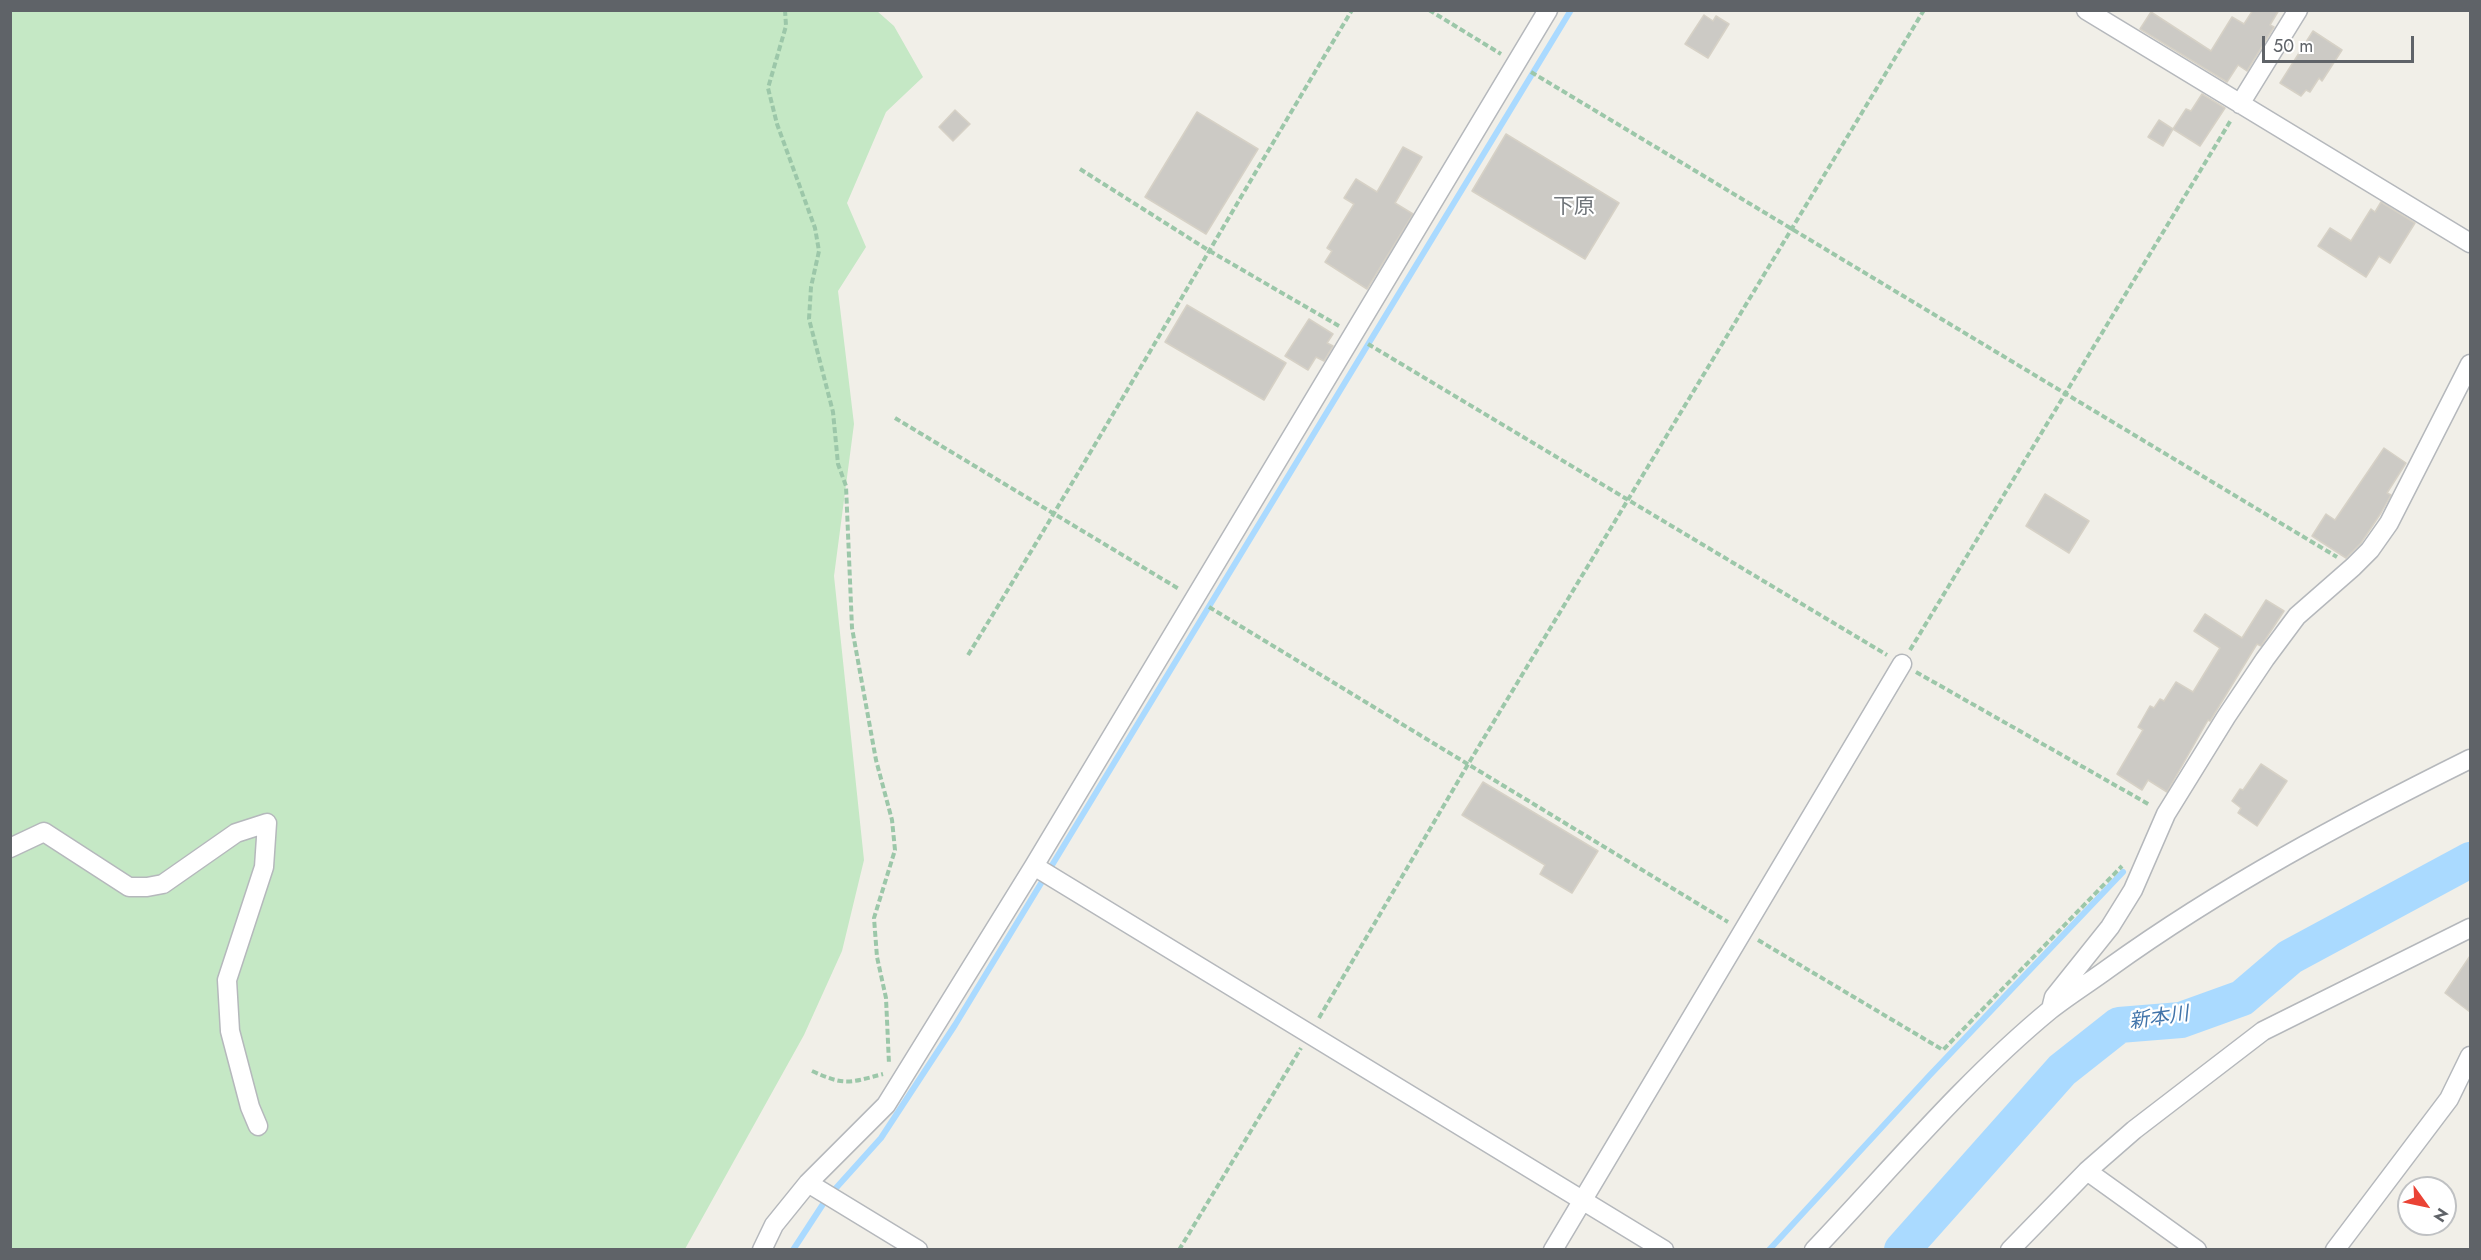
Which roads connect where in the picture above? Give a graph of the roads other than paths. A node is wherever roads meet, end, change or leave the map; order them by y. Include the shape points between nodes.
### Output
1 (1548, 10) edge
2 (2086, 10) edge
3 (2298, 10) edge
4 (2240, 104) junction
5 (2470, 243) edge
6 (2470, 364) edge
7 (1902, 664) road end
8 (2470, 759) edge
9 (10, 848) edge
10 (1034, 866) junction
11 (2470, 928) edge
12 (2051, 1009) junction
13 (2470, 1056) edge
14 (258, 1126) dead end
15 (2086, 1171) junction
16 (808, 1183) junction
17 (1583, 1200) junction
18 (762, 1250) edge
19 (918, 1250) edge
20 (1553, 1250) edge
21 (1664, 1250) edge
22 (1814, 1250) edge
23 (2010, 1250) edge
24 (2197, 1250) edge
25 (2335, 1250) edge

1 - 10 street
2 - 4 street
3 - 4 street
4 - 5 street
6 - 12 street via 2389,523 2370,550 2297,616 2226,717 2166,814 2133,890 2110,927 2054,998
7 - 17 street
8 - 12 street via 2218,894
9 - 14 street via 44,832 129,887 147,887 163,884 236,832 267,824 264,867 227,980 230,1031
10 - 16 street via 886,1105
10 - 17 street
11 - 15 street via 2264,1031
12 - 22 street via 1984,1068
13 - 25 street via 2449,1099
15 - 23 street
15 - 24 street
16 - 18 street via 774,1225
16 - 19 street
17 - 20 street
17 - 21 street

